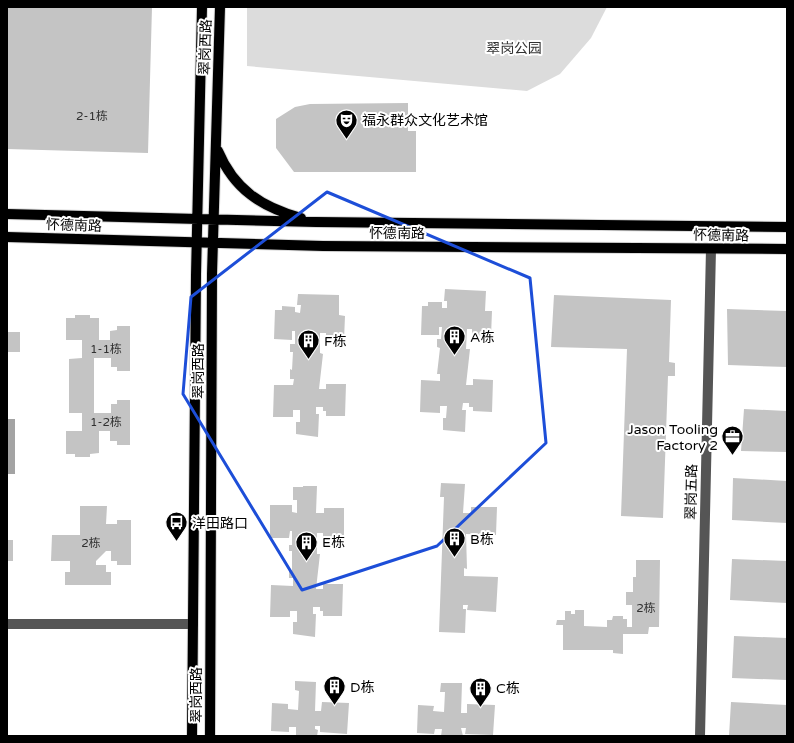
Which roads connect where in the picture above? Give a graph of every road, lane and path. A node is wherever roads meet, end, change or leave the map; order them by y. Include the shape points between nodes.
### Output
1 (202, 7) edge
2 (220, 7) edge
3 (216, 146) junction
4 (7, 214) edge
5 (197, 220) junction
6 (214, 220) junction
7 (316, 222) junction
8 (787, 227) edge
9 (7, 237) edge
10 (197, 243) junction
11 (213, 243) junction
12 (711, 249) junction
13 (787, 250) edge
14 (7, 624) edge
15 (193, 624) junction
16 (192, 736) edge
17 (210, 736) edge
18 (700, 736) edge

1 - 5 main road, 翠岗西路
2 - 3 main road, 翠岗西路
3 - 6 main road, 翠岗西路
3 - 7 main road via 226,169 245,192 287,214
4 - 5 main road, 怀德南路
5 - 6 main road, 怀德南路
5 - 10 main road, 翠岗西路
6 - 7 main road, 怀德南路
6 - 11 main road, 翠岗西路
7 - 8 main road, 怀德南路
9 - 10 main road, 怀德南路
10 - 11 main road, 怀德南路
10 - 15 main road, 翠岗西路
11 - 12 main road, 怀德南路
11 - 17 main road, 翠岗西路
12 - 13 main road, 怀德南路
12 - 18 street, 翠岗五路
14 - 15 street
15 - 16 main road, 翠岗西路

